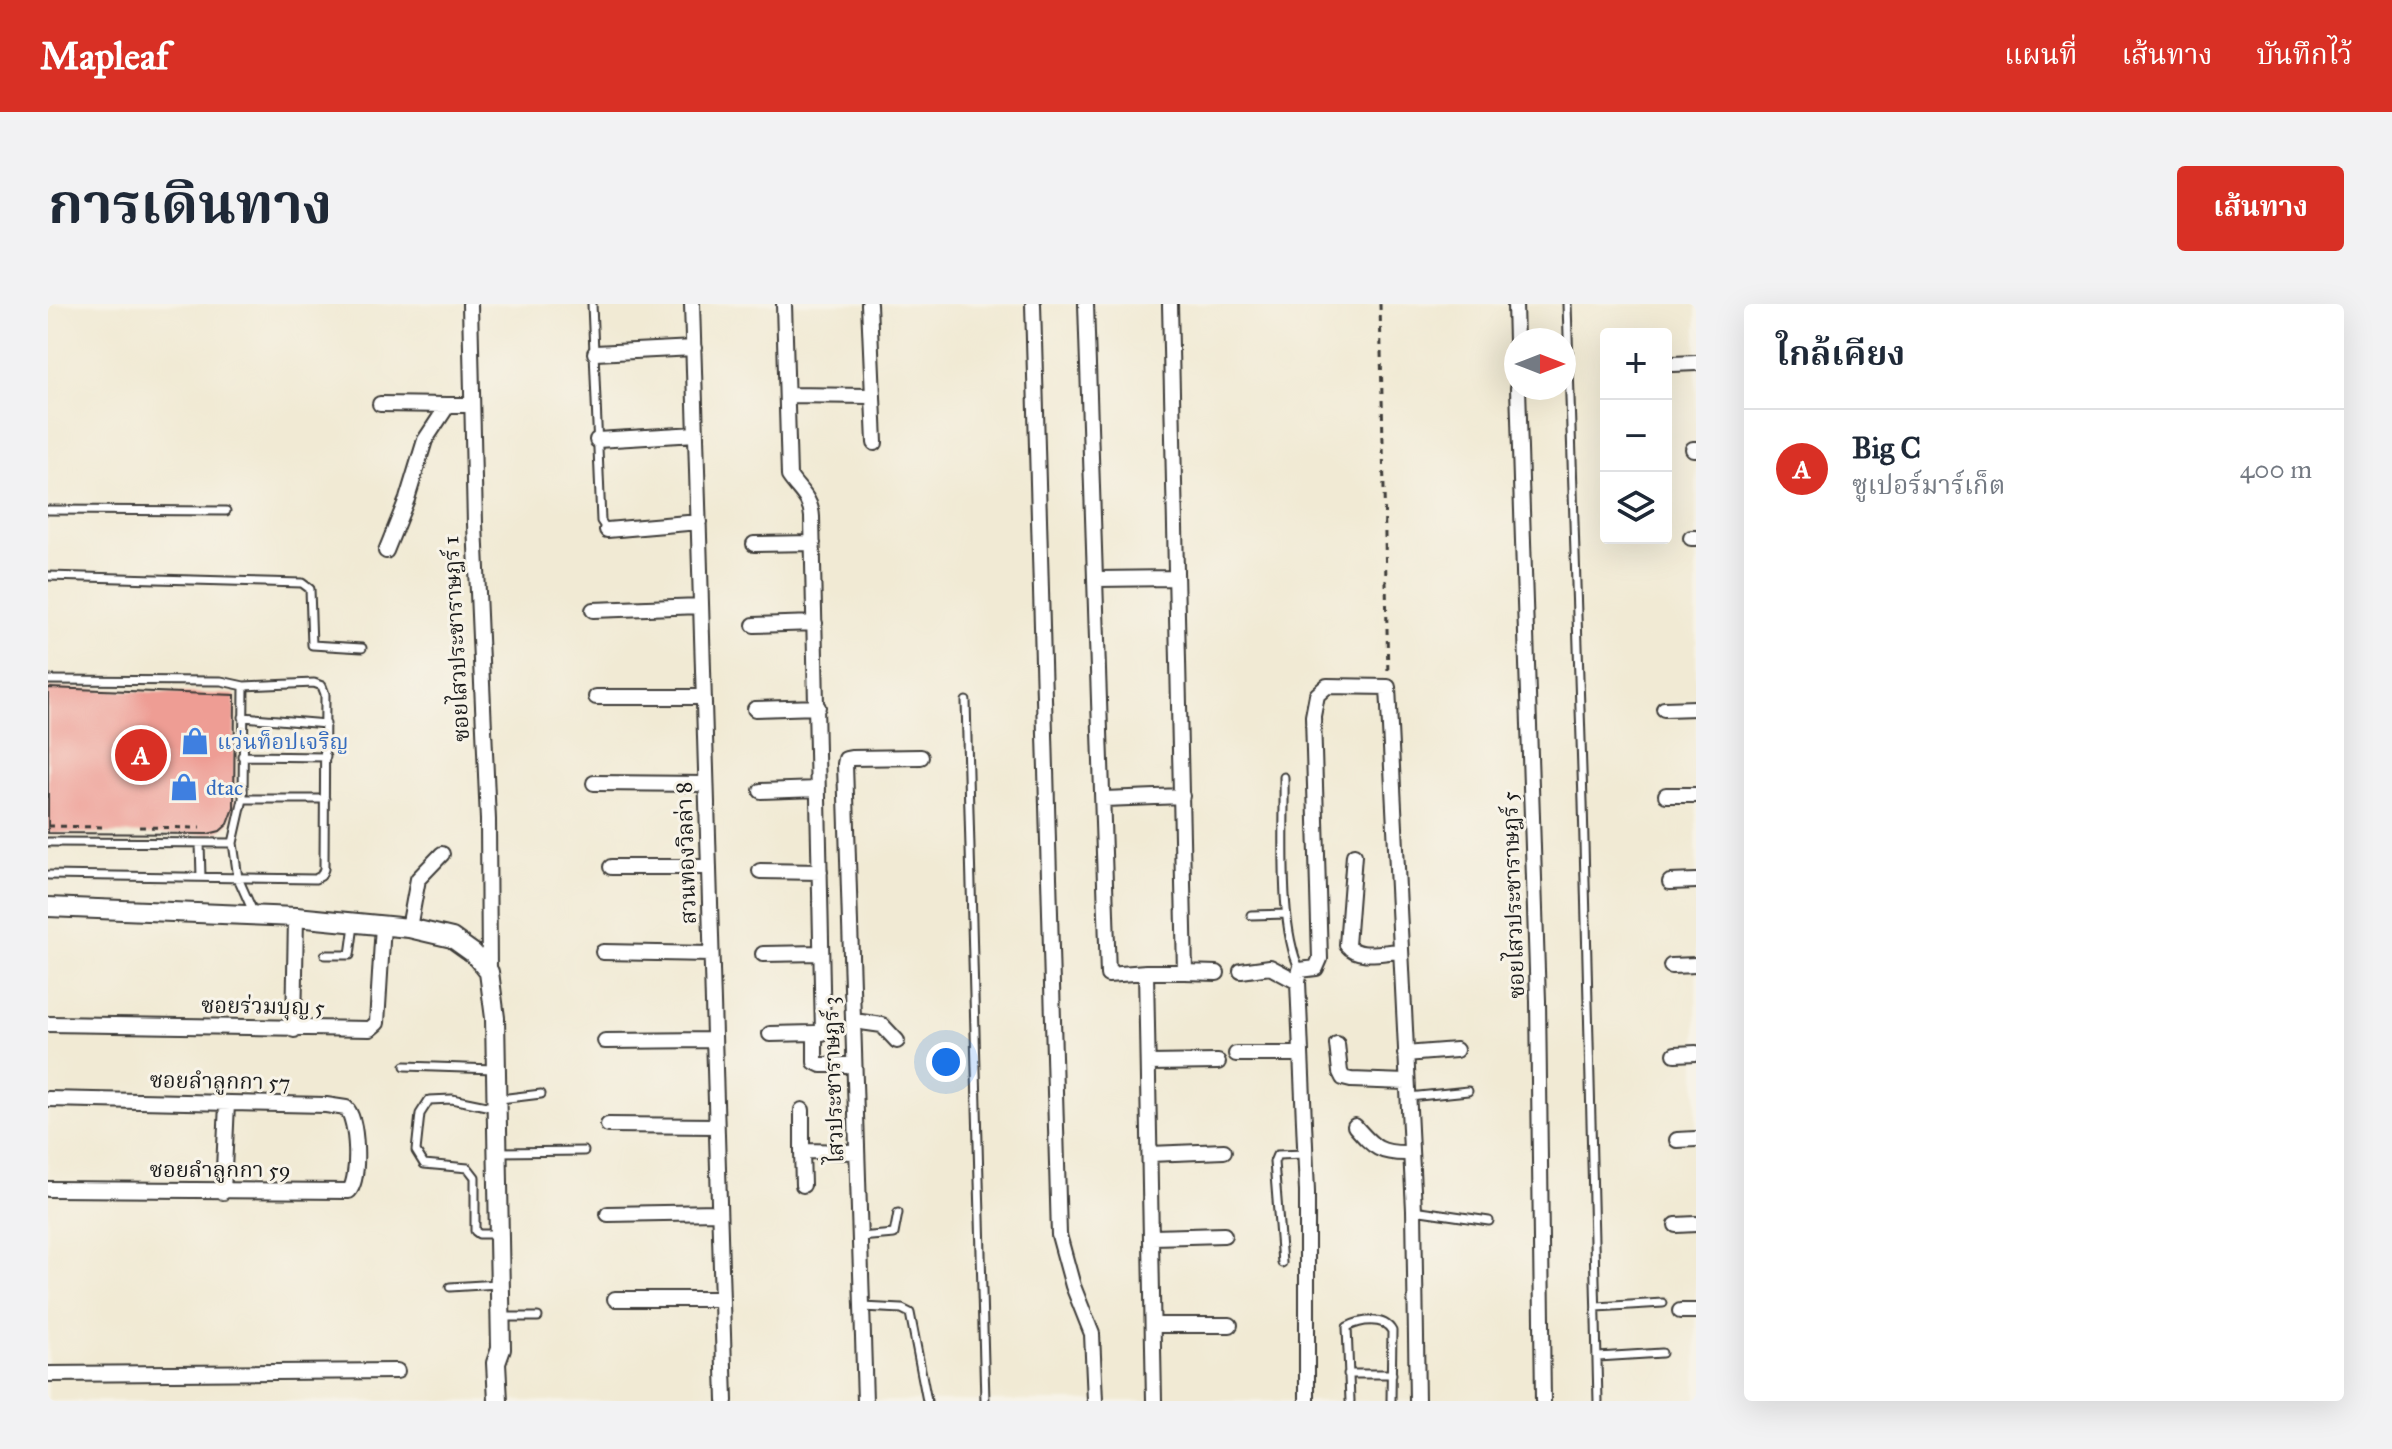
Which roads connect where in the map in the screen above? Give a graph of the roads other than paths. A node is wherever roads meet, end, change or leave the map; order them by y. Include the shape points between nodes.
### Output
1 (470, 304) edge
2 (592, 304) edge
3 (692, 304) edge
4 (784, 304) edge
5 (869, 304) edge
6 (1033, 304) edge
7 (1086, 304) edge
8 (1170, 304) edge
9 (1515, 304) edge
10 (1567, 304) edge
11 (1516, 328) edge
12 (694, 348) junction
13 (595, 353) junction
14 (1696, 363) edge
15 (1673, 364) dead end
16 (787, 395) junction
17 (871, 396) junction
18 (1518, 400) edge
19 (380, 404) dead end
20 (448, 405) junction
21 (472, 405) junction
22 (696, 434) junction
23 (597, 440) junction
24 (875, 443) dead end
25 (48, 510) edge
26 (226, 511) dead end
27 (699, 522) junction
28 (607, 530) joint
29 (813, 543) junction
30 (754, 544) dead end
31 (386, 551) dead end
32 (48, 576) edge
33 (1175, 578) junction
34 (1097, 579) junction
35 (701, 606) junction
36 (593, 610) dead end
37 (815, 623) junction
38 (754, 625) dead end
39 (362, 648) dead end
40 (48, 680) edge
41 (244, 686) junction
42 (596, 697) dead end
43 (704, 697) junction
44 (966, 701) dead end
45 (818, 707) junction
46 (1696, 708) edge
47 (755, 709) dead end
48 (1664, 709) dead end
49 (243, 717) junction
50 (326, 724) junction
51 (242, 756) junction
52 (326, 757) junction
53 (921, 757) dead end
54 (1284, 777) dead end
55 (594, 783) dead end
56 (706, 784) junction
57 (818, 789) junction
58 (761, 791) dead end
59 (1666, 795) dead end
60 (1696, 795) edge
61 (1182, 796) junction
62 (243, 799) junction
63 (325, 799) junction
64 (1104, 799) junction
65 (48, 842) edge
66 (200, 843) junction
67 (233, 843) junction
68 (442, 854) dead end
69 (1354, 855) dead end
70 (611, 867) dead end
71 (708, 867) junction
72 (760, 871) dead end
73 (820, 872) junction
74 (48, 875) edge
75 (201, 877) junction
76 (238, 878) junction
77 (1696, 881) edge
78 (1670, 882) dead end
79 (48, 907) edge
80 (1286, 914) junction
81 (1251, 915) dead end
82 (255, 916) junction
83 (296, 917) junction
84 (354, 923) junction
85 (383, 925) junction
86 (409, 928) junction
87 (1399, 951) junction
88 (603, 952) dead end
89 (821, 953) junction
90 (711, 954) junction
91 (763, 954) dead end
92 (325, 955) dead end
93 (1696, 965) edge
94 (1671, 966) dead end
95 (1241, 971) dead end
96 (489, 972) junction
97 (1146, 972) junction
98 (1185, 972) junction
99 (1217, 973) dead end
100 (1299, 976) junction
101 (854, 1021) junction
102 (48, 1024) edge
103 (294, 1030) junction
104 (815, 1033) junction
105 (770, 1034) dead end
106 (713, 1040) junction
107 (605, 1041) dead end
108 (897, 1041) dead end
109 (1337, 1044) dead end
110 (1456, 1050) dead end
111 (1696, 1053) edge
112 (1236, 1054) dead end
113 (1300, 1054) junction
114 (1405, 1054) junction
115 (1675, 1054) dead end
116 (1218, 1062) dead end
117 (1148, 1063) junction
118 (854, 1065) junction
119 (405, 1066) dead end
120 (497, 1069) junction
121 (1406, 1090) junction
122 (1468, 1091) dead end
123 (541, 1094) dead end
124 (48, 1099) edge
125 (227, 1103) junction
126 (498, 1104) junction
127 (802, 1110) dead end
128 (608, 1125) dead end
129 (716, 1126) junction
130 (1355, 1126) dead end
131 (1696, 1139) edge
132 (1677, 1140) dead end
133 (355, 1150) joint
134 (584, 1151) dead end
135 (802, 1151) junction
136 (1224, 1151) dead end
137 (499, 1152) junction
138 (857, 1152) junction
139 (1410, 1153) junction
140 (1150, 1154) junction
141 (1306, 1154) junction
142 (803, 1185) dead end
143 (48, 1189) edge
144 (223, 1192) junction
145 (1414, 1210) junction
146 (718, 1212) junction
147 (898, 1213) dead end
148 (608, 1214) dead end
149 (1489, 1221) dead end
150 (1696, 1224) edge
151 (1676, 1225) dead end
152 (500, 1234) junction
153 (1224, 1235) dead end
154 (860, 1237) junction
155 (1153, 1237) junction
156 (1282, 1263) dead end
157 (500, 1284) junction
158 (450, 1287) dead end
159 (615, 1299) dead end
160 (720, 1299) junction
161 (1663, 1303) dead end
162 (863, 1307) junction
163 (1597, 1307) junction
164 (1680, 1311) dead end
165 (1696, 1311) edge
166 (500, 1317) junction
167 (538, 1317) dead end
168 (1153, 1325) junction
169 (1230, 1325) dead end
170 (501, 1349) junction
171 (1662, 1353) dead end
172 (1598, 1357) junction
173 (397, 1371) dead end
174 (48, 1374) edge
175 (1348, 1374) junction
176 (1392, 1374) junction
177 (498, 1401) edge
178 (510, 1401) edge
179 (725, 1401) edge
180 (865, 1401) edge
181 (927, 1401) edge
182 (985, 1401) edge
183 (1095, 1401) edge
184 (1154, 1401) edge
185 (1307, 1401) edge
186 (1350, 1401) edge
187 (1391, 1401) edge
188 (1417, 1401) edge
189 (1543, 1401) edge
190 (1598, 1401) edge

1 - 21 street, ซอยไสวประชาราษฎร์ 1
2 - 13 lane
3 - 12 street, สวนทองวิลล่า 8
4 - 16 street
5 - 17 street
6 - 183 street via 1059,1235 1092,1334
7 - 34 street
8 - 33 street
9 - 11 street
10 - 163 lane
12 - 13 street
12 - 22 street, สวนทองวิลล่า 8
13 - 23 lane
14 - 15 street
16 - 17 street
16 - 29 street via 789,476 812,507
17 - 24 street
18 - 189 street, ซอยไสวประชาราษฎร์ 5 via 1538,1017
19 - 20 street
20 - 21 street
20 - 31 street via 425,440
21 - 96 street, ซอยไสวประชาราษฎร์ 1
22 - 23 street
22 - 27 street, สวนทองวิลล่า 8
23 - 28 lane via 601,521
25 - 26 lane
27 - 28 street
27 - 35 street, สวนทองวิลล่า 8
29 - 30 street
29 - 37 street
32 - 39 lane via 302,583 310,589 312,645
33 - 34 street
33 - 61 street
34 - 64 street
35 - 36 street
35 - 43 street, สวนทองวิลล่า 8
37 - 38 street
37 - 45 street
40 - 41 lane via 221,681
41 - 49 lane
41 - 50 lane via 322,686
42 - 43 street
43 - 56 street, สวนทองวิลล่า 8
44 - 182 lane
45 - 47 street
45 - 57 street
46 - 48 street
49 - 50 lane
49 - 51 lane
50 - 52 lane
51 - 52 lane
51 - 62 lane
52 - 63 lane
53 - 101 street, ไสวประชาราษฎร์ 3 via 846,759
54 - 80 lane
55 - 56 street
56 - 71 street, สวนทองวิลล่า 8
57 - 58 street
57 - 73 street
59 - 60 street
61 - 64 street
61 - 98 street
62 - 63 lane
62 - 67 lane
63 - 76 lane via 321,876
64 - 97 street via 1108,975
65 - 66 lane
66 - 67 lane
66 - 75 lane
67 - 76 lane
68 - 86 street via 418,879
69 - 87 street via 1347,945 1360,954
70 - 71 street
71 - 90 street, สวนทองวิลล่า 8
72 - 73 street
73 - 89 street
74 - 75 lane
75 - 76 lane
76 - 82 lane
77 - 78 street
79 - 82 street
80 - 81 lane
80 - 100 lane
82 - 83 street
83 - 84 street
83 - 103 street
84 - 85 street
84 - 92 lane via 350,955
85 - 86 street
85 - 103 street, ซอยร่วมบุญ 5 via 375,1027
86 - 96 street via 452,938
87 - 100 street via 1388,687 1327,686 1317,695 1313,716 1320,959 1316,968
87 - 114 street
88 - 90 street
89 - 91 street
89 - 104 street via 823,1033
90 - 106 street, สวนทองวิลล่า 8
93 - 94 street
95 - 100 street via 1270,967
96 - 120 street, ซอยไสวประชาราษฎร์ 1
97 - 98 street
97 - 117 street
98 - 99 street
100 - 113 street
101 - 108 street via 882,1025
101 - 118 street, ไสวประชาราษฎร์ 3
102 - 103 street, ซอยร่วมบุญ 5
104 - 105 street
104 - 118 street via 815,1062
106 - 107 street
106 - 129 street, สวนทองวิลล่า 8
109 - 121 street via 1343,1078
110 - 114 street
111 - 115 street
112 - 113 street
113 - 141 street
114 - 121 street
116 - 117 street
117 - 140 street
118 - 138 street, ไสวประชาราษฎร์ 3
119 - 120 lane
120 - 126 street, ซอยไสวประชาราษฎร์ 1
121 - 122 lane
121 - 139 street
123 - 126 lane
124 - 125 street, ซอยลำลูกกา 57
125 - 133 street, ซอยลำลูกกา 57 via 346,1108 354,1120
125 - 144 street
126 - 137 street, ซอยไสวประชาราษฎร์ 1
126 - 152 lane via 429,1100 420,1114 416,1151 424,1164 473,1172 475,1231
127 - 135 street
128 - 129 street
129 - 146 street, สวนทองวิลล่า 8
130 - 139 street via 1381,1151
131 - 132 street
133 - 144 street, ซอยลำลูกกา 59 via 356,1179 349,1191
134 - 137 lane
135 - 138 street
135 - 142 street
136 - 140 street
137 - 152 street, ซอยไสวประชาราษฎร์ 1
138 - 154 street, ไสวประชาราษฎร์ 3
139 - 145 street
140 - 155 street
141 - 156 lane via 1277,1155 1274,1162
141 - 185 street
143 - 144 street, ซอยลำลูกกา 59
145 - 149 lane
145 - 188 street
146 - 148 street
146 - 160 street, สวนทองวิลล่า 8
147 - 154 lane via 894,1234
150 - 151 street
152 - 157 street, ซอยไสวประชาราษฎร์ 1
153 - 155 street
154 - 162 street, ไสวประชาราษฎร์ 3
155 - 168 street
157 - 158 lane
157 - 166 street, ซอยไสวประชาราษฎร์ 1
159 - 160 street
160 - 179 street, สวนทองวิลล่า 8
161 - 163 lane
162 - 180 street, ไสวประชาราษฎร์ 3
162 - 181 lane via 910,1313
163 - 172 lane
164 - 165 street
166 - 167 lane
166 - 170 street, ซอยไสวประชาราษฎร์ 1
168 - 169 street
168 - 184 street
170 - 177 street via 496,1363
170 - 178 street
171 - 172 lane
172 - 190 lane
173 - 174 street
175 - 176 lane
175 - 176 lane via 1347,1327 1383,1321 1392,1331
175 - 186 lane
176 - 187 lane

